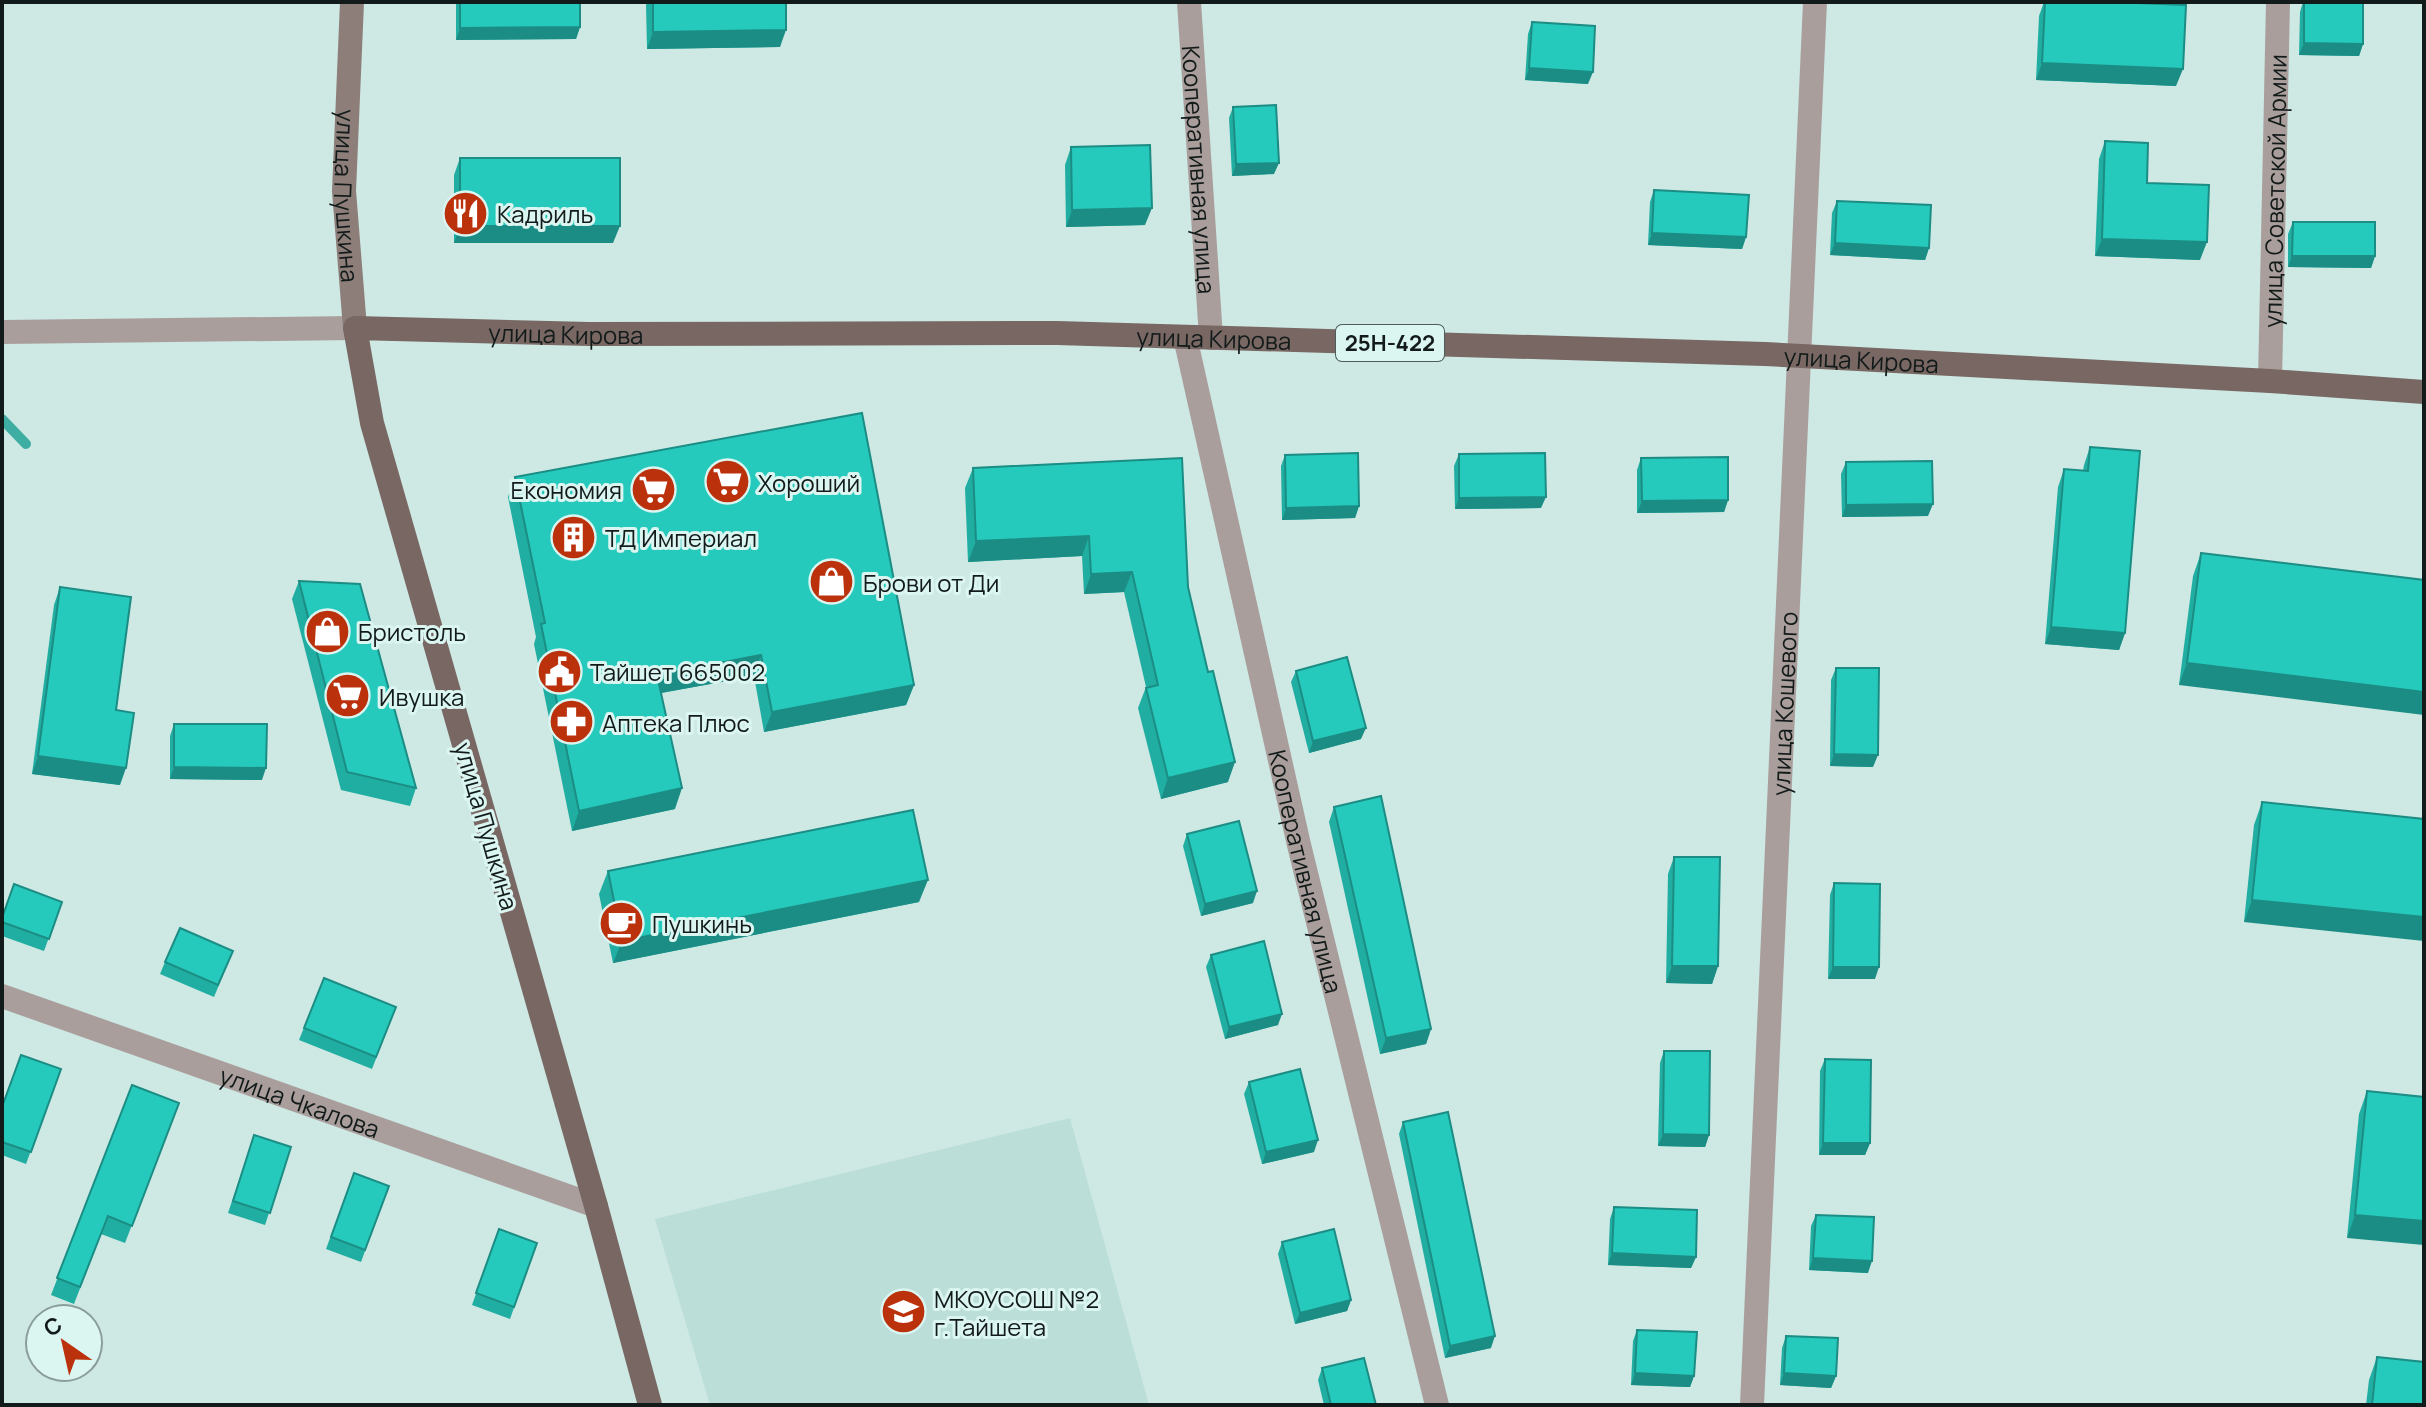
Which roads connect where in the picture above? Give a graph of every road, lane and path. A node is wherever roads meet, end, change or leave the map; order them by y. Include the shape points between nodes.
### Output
1 (352, 2) edge
2 (1189, 2) edge
3 (1815, 2) edge
4 (2278, 2) edge
5 (355, 328) junction
6 (2, 332) edge
7 (1185, 337) junction
8 (1211, 338) junction
9 (1801, 356) junction
10 (2270, 381) junction
11 (2424, 392) edge
12 (2, 996) edge
13 (596, 1206) junction
14 (650, 1405) edge
15 (1437, 1405) edge
16 (1752, 1405) edge

1 - 5 main road, улица Пушкина via 344,191
2 - 8 street, Кооперативная улица
3 - 9 street, улица Кошевого
4 - 10 street, улица Советской Армии
5 - 6 street, улица Кирова
5 - 7 main road, улица Кирова / 25Н-422
5 - 13 main road, улица Пушкина via 372,423
7 - 8 main road, улица Кирова / 25Н-422
7 - 15 street, Кооперативная улица via 1303,860
8 - 9 main road, улица Кирова / 25Н-422
9 - 10 main road, улица Кирова / 25Н-422
9 - 16 street, улица Кошевого
10 - 11 main road, улица Кирова / 25Н-422
12 - 13 street, улица Чкалова
13 - 14 main road, улица Пушкина

